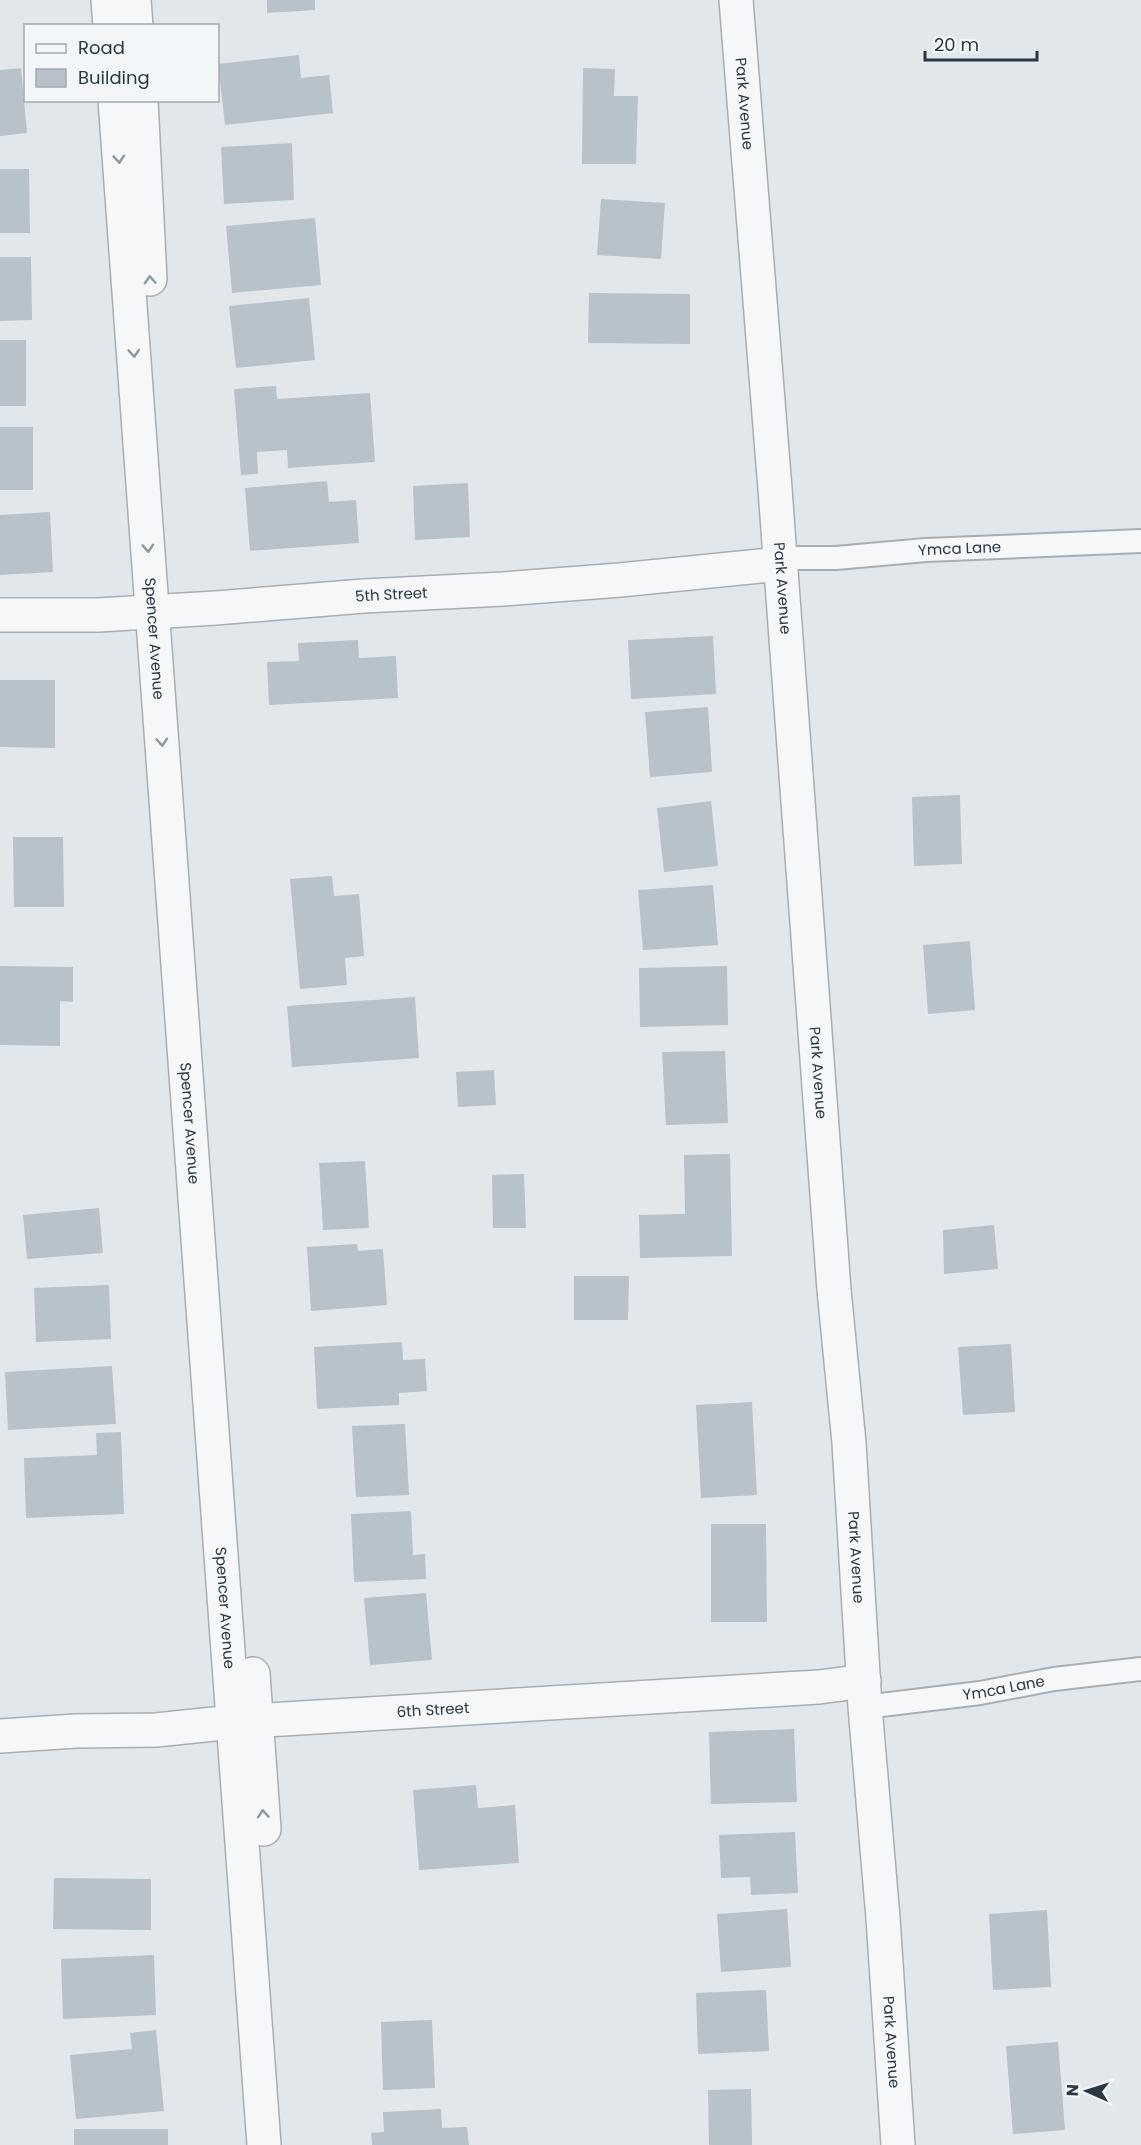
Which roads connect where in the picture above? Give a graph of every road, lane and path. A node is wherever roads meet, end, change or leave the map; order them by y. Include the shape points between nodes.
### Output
1 (108, 0) edge
2 (134, 0) edge
3 (736, 0) edge
4 (110, 24) edge
5 (136, 24) edge
6 (115, 102) edge
7 (141, 102) edge
8 (1139, 538) edge
9 (780, 558) junction
10 (163, 611) junction
11 (0, 615) edge
12 (1141, 1669) edge
13 (864, 1694) junction
14 (245, 1722) junction
15 (0, 1736) edge
16 (264, 2145) edge
17 (287, 2145) edge
18 (898, 2145) edge

1 - 4 street
2 - 5 street
3 - 9 street, Park Avenue
6 -> 10 street, Spencer Avenue
10 -> 7 street, Spencer Avenue
8 - 9 lane, Ymca Lane via 836,558
9 - 10 street, 5th Street via 771,565 620,580
9 - 13 street, Park Avenue via 834,1290 849,1443
10 - 11 street, 5th Street
10 - 14 street, Spencer Avenue
12 - 13 lane, Ymca Lane via 980,1693
13 - 14 street, 6th Street via 819,1687
13 - 18 street, Park Avenue
14 - 15 street, 6th Street
14 - 16 street, Spencer Avenue
17 -> 14 street, Spencer Avenue

